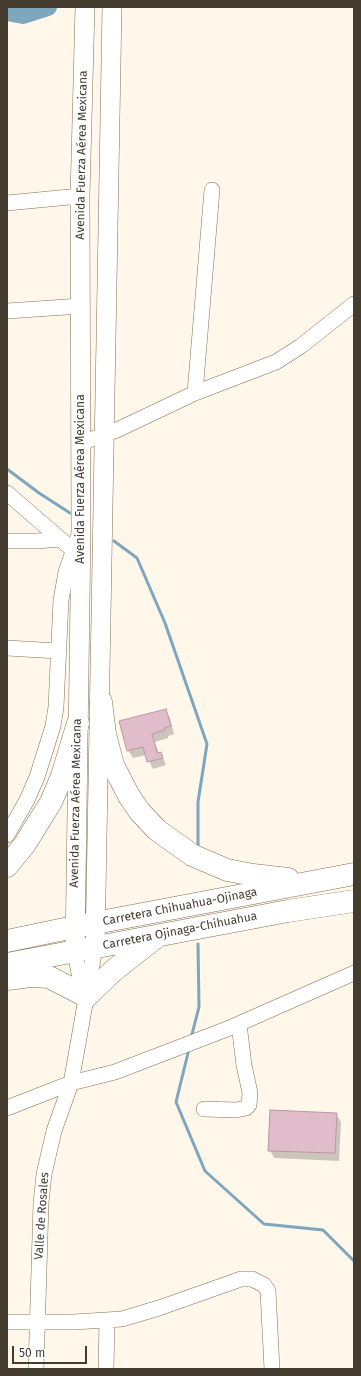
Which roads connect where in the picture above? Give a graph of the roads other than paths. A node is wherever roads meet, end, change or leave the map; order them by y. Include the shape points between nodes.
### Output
1 (85, 7) edge
2 (112, 7) edge
3 (212, 190) dead end
4 (80, 196) junction
5 (7, 203) edge
6 (354, 304) edge
7 (81, 306) junction
8 (7, 311) edge
9 (195, 393) junction
10 (104, 435) junction
11 (81, 443) junction
12 (7, 493) edge
13 (81, 529) junction
14 (60, 539) junction
15 (7, 541) edge
16 (73, 550) junction
17 (7, 648) edge
18 (58, 650) junction
19 (101, 702) junction
20 (78, 723) junction
21 (7, 835) edge
22 (7, 866) edge
23 (354, 874) edge
24 (314, 880) junction
25 (354, 901) edge
26 (85, 925) junction
27 (156, 936) junction
28 (7, 941) edge
29 (85, 950) junction
30 (7, 964) edge
31 (354, 973) edge
32 (7, 979) edge
33 (84, 999) junction
34 (239, 1024) junction
35 (71, 1082) junction
36 (7, 1108) edge
37 (204, 1109) dead end
38 (106, 1321) junction
39 (7, 1322) edge
40 (36, 1322) junction
41 (36, 1369) edge
42 (106, 1369) edge
43 (272, 1369) edge

1 - 4 main road, Avenida Fuerza Aérea Mexicana
2 - 10 main road, Avenida Fuerza Aérea Mexicana
3 - 9 street
4 - 5 street
4 - 7 main road, Avenida Fuerza Aérea Mexicana
6 - 9 street via 301,346 276,362
7 - 8 street
7 - 11 main road, Avenida Fuerza Aérea Mexicana
9 - 10 street
10 - 11 street
10 - 19 main road, Avenida Fuerza Aérea Mexicana
11 - 13 main road, Avenida Fuerza Aérea Mexicana
12 - 14 street
13 - 16 street
13 - 20 main road, Avenida Fuerza Aérea Mexicana
14 - 15 street
14 - 16 street
16 - 18 street via 66,572
17 - 18 street
18 - 21 street via 56,708 50,739 27,800
19 - 24 highway via 105,734 116,770 140,812 167,838 192,855 228,870 275,878
19 - 26 main road, Avenida Fuerza Aérea Mexicana
20 - 22 highway via 62,776 51,802 25,844
20 - 26 main road, Avenida Fuerza Aérea Mexicana
23 - 24 highway, Carretera Chihuahua-Ojinaga
24 - 26 highway, Carretera Chihuahua-Ojinaga
25 - 27 highway, Carretera Ojinaga-Chihuahua
26 - 28 highway, Carretera Chihuahua-Ojinaga
26 - 29 main road, Avenida Fuerza Aérea Mexicana
27 - 29 highway, Carretera Ojinaga-Chihuahua
27 - 33 highway
29 - 30 highway, Carretera Ojinaga-Chihuahua
29 - 33 street
29 - 33 street, Valle de Rosales
31 - 34 street
32 - 33 highway via 49,977
33 - 35 street, Valle de Rosales
34 - 35 street via 115,1072
34 - 37 street via 250,1093 248,1105 236,1110
35 - 36 street
35 - 40 street, Valle de Rosales via 54,1131 44,1174
38 - 40 street
38 - 42 street
38 - 43 street via 136,1315 241,1279 252,1279 264,1285 268,1291
39 - 40 street
40 - 41 street, Valle de Rosales

